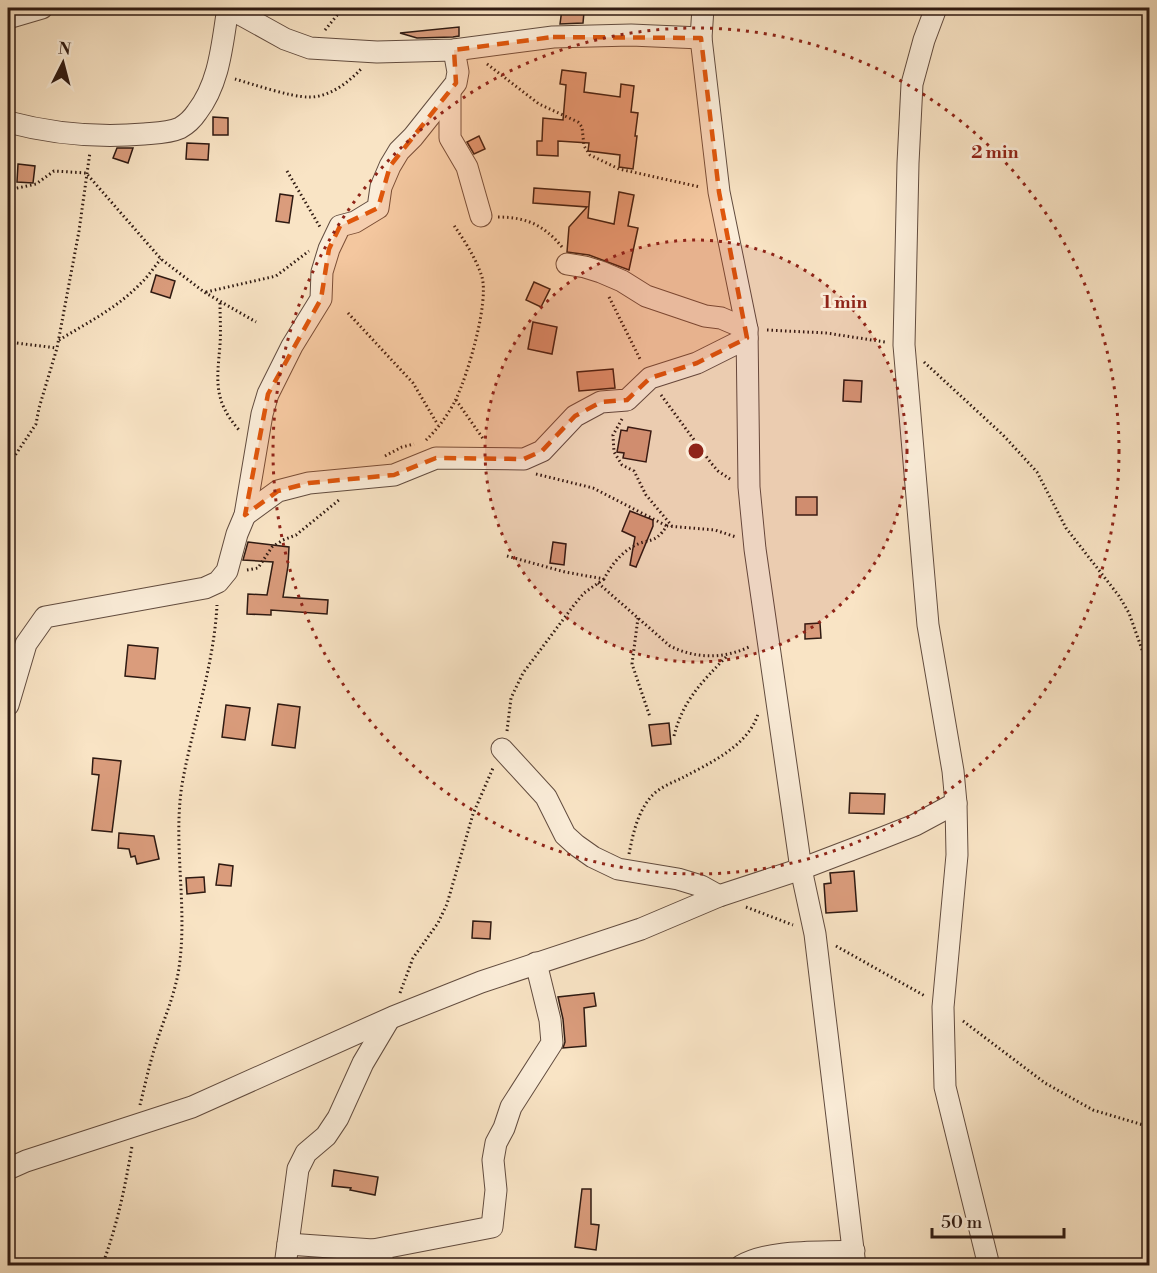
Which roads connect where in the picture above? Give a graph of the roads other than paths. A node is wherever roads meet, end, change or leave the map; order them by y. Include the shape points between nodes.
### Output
1 (42, 8) edge
2 (228, 8) edge
3 (703, 8) edge
4 (936, 8) edge
5 (8, 18) edge
6 (701, 38) junction
7 (462, 49) junction
8 (450, 92) junction
9 (8, 122) edge
10 (481, 216) dead end
11 (567, 264) road end
12 (747, 333) junction
13 (245, 515) junction
14 (14, 664) edge
15 (8, 705) edge
16 (502, 750) road end
17 (956, 803) junction
18 (801, 869) junction
19 (719, 896) junction
20 (536, 963) junction
21 (390, 1019) junction
22 (8, 1169) edge
23 (288, 1244) junction
24 (379, 1258) edge
25 (854, 1258) edge
26 (285, 1266) edge
27 (741, 1266) edge
28 (989, 1266) edge

1 - 5 street
2 - 7 street via 310,48 376,52
2 - 9 street via 218,73 199,111 178,129 93,136 40,131
3 - 6 street
4 - 17 street via 912,84 904,345 928,625
6 - 7 street via 553,37
6 - 12 street via 718,192
7 - 8 street via 456,83
8 - 10 street via 450,138 467,167
8 - 13 street via 399,151 381,187 378,208 340,226 328,249 321,299 268,394
11 - 12 street via 601,272 646,296 721,318
12 - 13 street via 697,363 650,378 627,400 601,402 575,416 542,451 524,459 436,458 394,475 309,483 278,491
12 - 18 street via 749,487 755,549
13 - 14 street via 223,576 206,588 45,617
14 - 15 street
16 - 19 street via 541,789 565,835 576,845 605,864 678,879
17 - 18 street via 915,825
17 - 28 street via 957,855 943,1007 945,1087
18 - 19 street
18 - 25 street via 815,934
19 - 20 street via 640,929
20 - 21 street
20 - 24 street via 552,1043 511,1107 496,1143 492,1227
21 - 22 street via 212,1100
21 - 23 street via 327,1136 306,1153 298,1169
23 - 24 street
23 - 26 street
25 - 27 street via 777,1256

